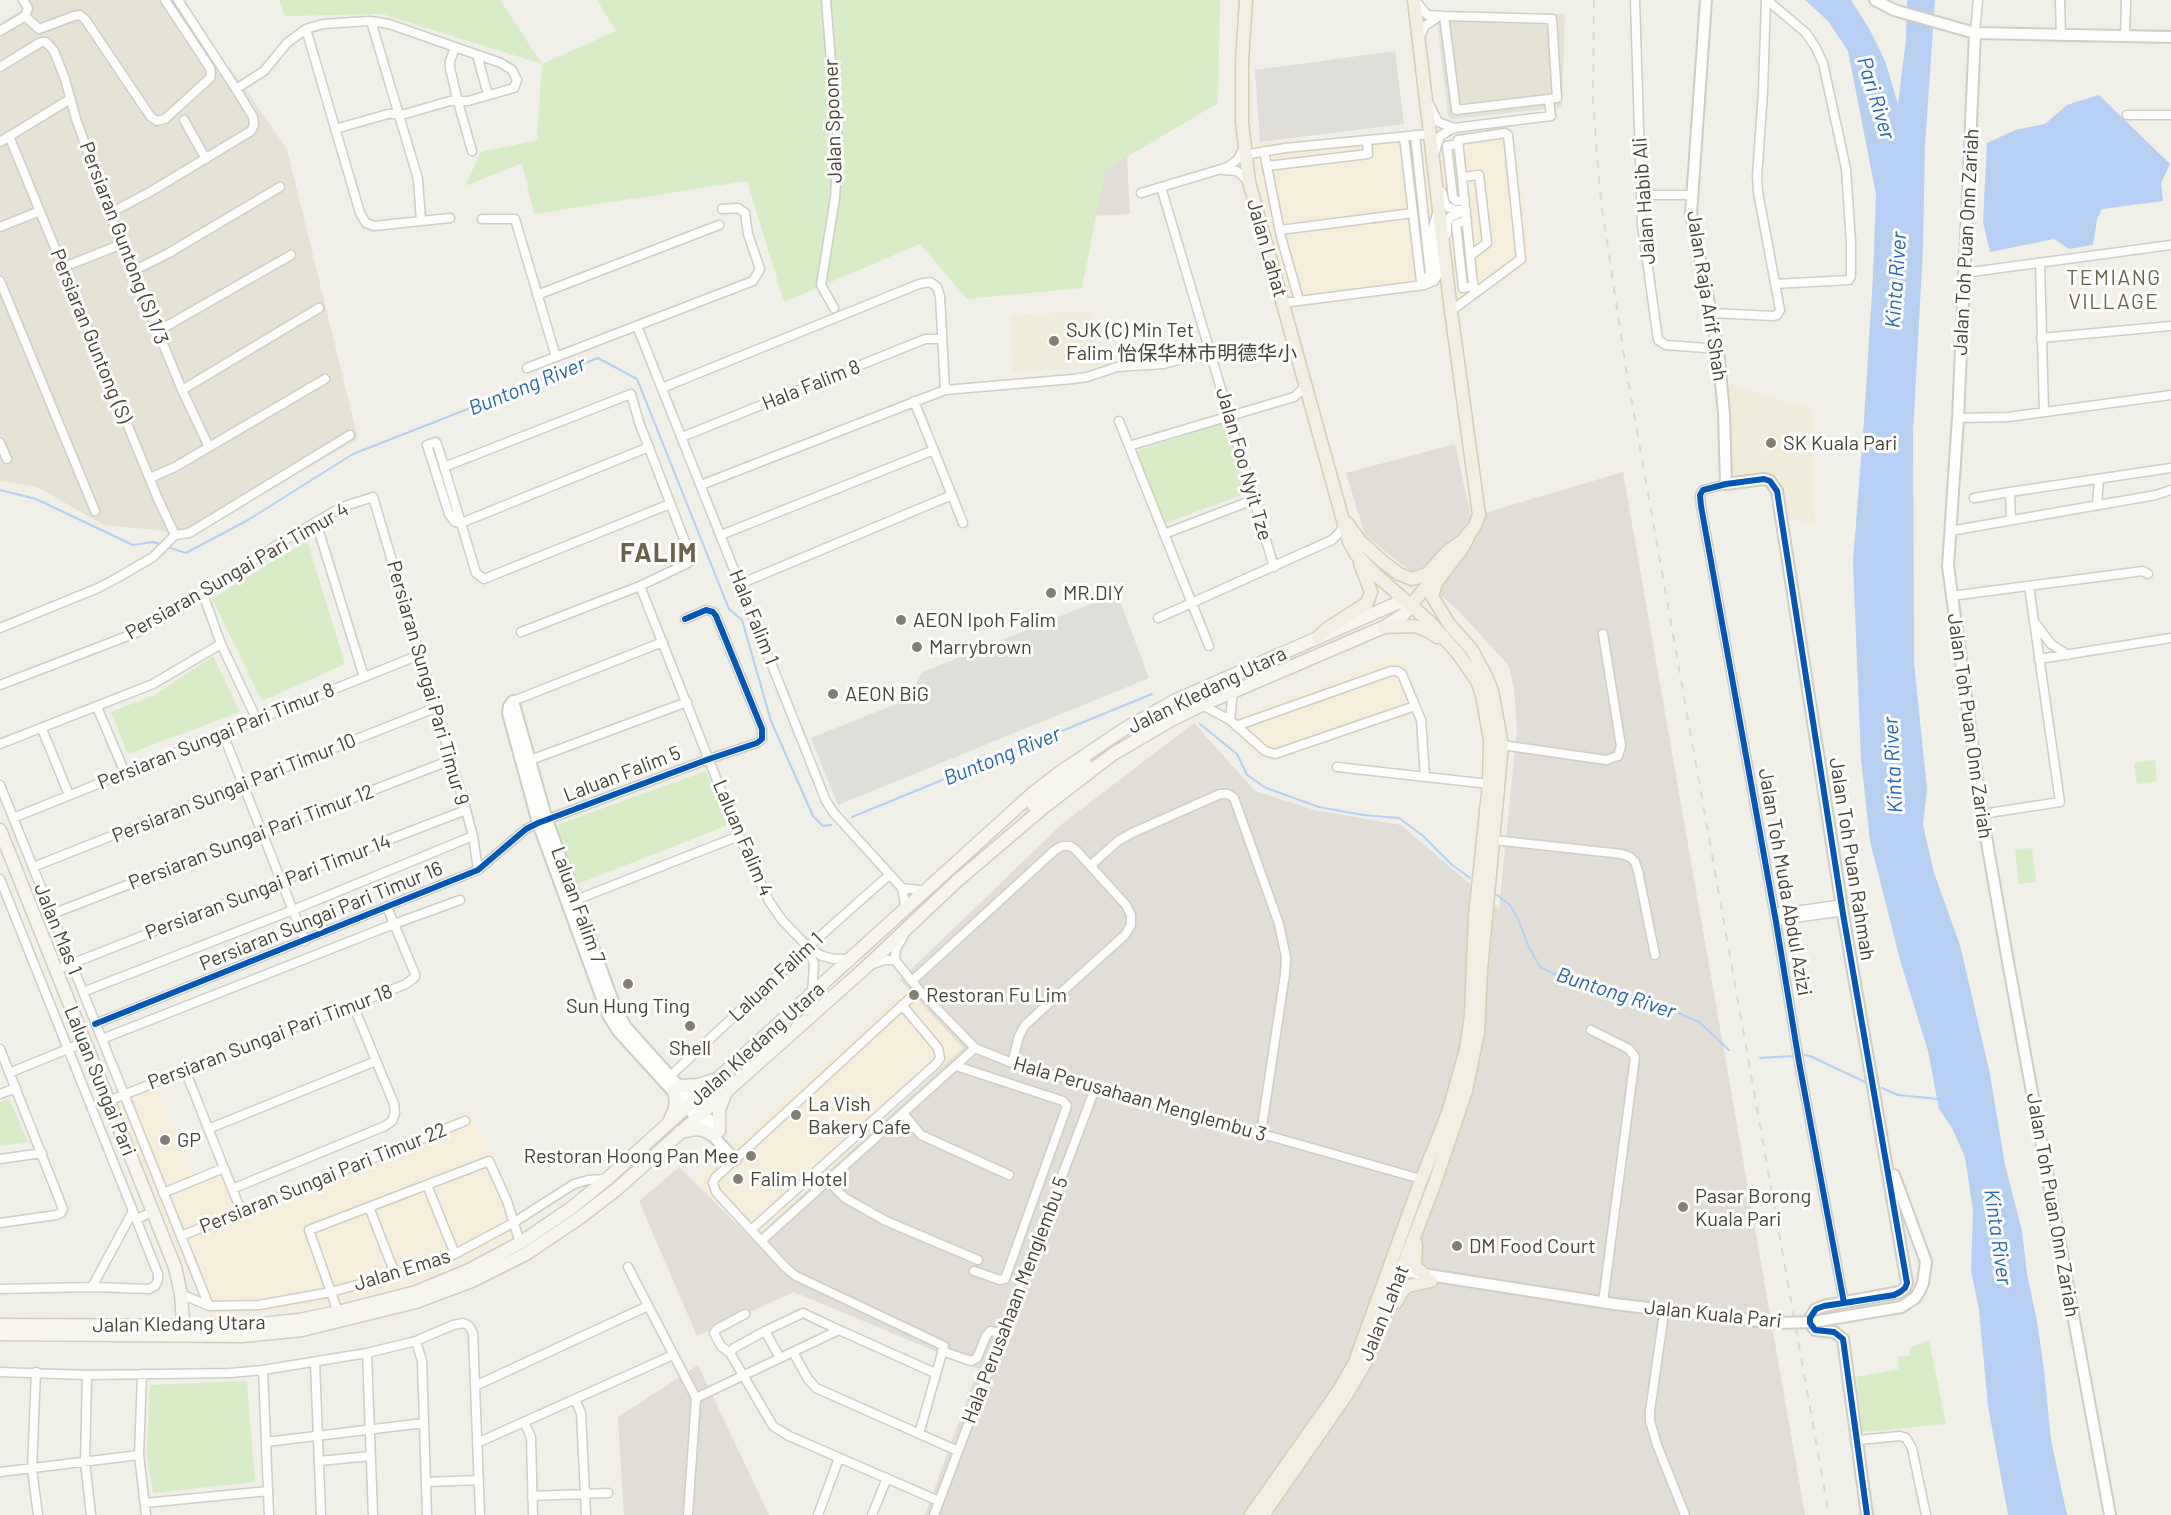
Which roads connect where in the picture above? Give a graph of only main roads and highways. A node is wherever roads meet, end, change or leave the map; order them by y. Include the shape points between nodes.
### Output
1 (1246, 0) edge
2 (1414, 0) edge
3 (1342, 519) junction
4 (1466, 537) junction
5 (1354, 551) junction
6 (1410, 602) junction
7 (1449, 624) junction
8 (1342, 627) junction
9 (1384, 627) junction
10 (1318, 638) junction
11 (1459, 655) junction
12 (1140, 738) junction
13 (0, 830) edge
14 (884, 949) junction
15 (719, 1079) junction
16 (726, 1091) junction
17 (667, 1126) junction
18 (680, 1132) junction
19 (1421, 1179) junction
20 (1417, 1228) junction
21 (1401, 1273) junction
22 (0, 1325) edge
23 (183, 1332) junction
24 (0, 1334) edge
25 (1362, 1360) junction
26 (1251, 1515) edge
27 (1263, 1515) edge

1 - 3 main road, Jalan Lahat via 1242,61 1244,151 1249,182
2 - 4 main road via 1479,514
3 - 4 main road via 1366,547 1409,579 1423,576
3 - 5 main road, Jalan Lahat
4 - 6 main road
4 - 7 main road via 1432,591
5 - 6 main road, Jalan Lahat
5 - 10 main road via 1369,585 1370,598 1363,608
6 - 7 main road
6 - 8 main road, Jalan Kledang Utara
6 - 9 main road, Jalan Kledang Utara via 1403,615
6 - 11 main road, Jalan Lahat
7 - 20 main road, Jalan Lahat via 1472,650 1486,676 1502,745 1478,1032 1466,1091
8 - 9 main road via 1381,616 1386,620
8 - 10 main road, Jalan Kledang Utara
9 - 11 main road via 1422,628
9 - 12 main road, Jalan Kledang Utara via 1202,705
10 - 15 main road, Jalan Kledang Utara via 1176,700 1059,773
11 - 19 main road, Jalan Lahat via 1477,681 1488,719 1490,784 1475,916 1466,1050 1448,1113
12 - 14 main road, Jalan Kledang Utara via 1044,807
12 - 14 main road via 1123,742 1038,800 913,915
13 - 23 main road, Laluan Sungai Pari via 175,1267
14 - 16 main road, Jalan Kledang Utara
15 - 17 main road, Jalan Kledang Utara
15 - 17 main road via 677,1088 675,1108
16 - 18 main road, Jalan Kledang Utara
16 - 18 main road via 716,1133 696,1129
17 - 23 main road, Jalan Kledang Utara via 570,1209 467,1272 416,1292 339,1312
18 - 23 main road, Jalan Kledang Utara via 578,1219 526,1254 471,1281 416,1302 302,1330 242,1336
19 - 21 main road via 1421,1194 1398,1260
19 - 25 main road
20 - 21 main road, Jalan Lahat
20 - 25 main road via 1414,1264 1427,1278 1403,1290 1383,1332
21 - 25 main road via 1390,1282
22 - 23 main road, Jalan Kledang Utara
23 - 24 main road, Jalan Kledang Utara
25 - 26 main road
25 - 27 main road, Jalan Lahat via 1347,1394

